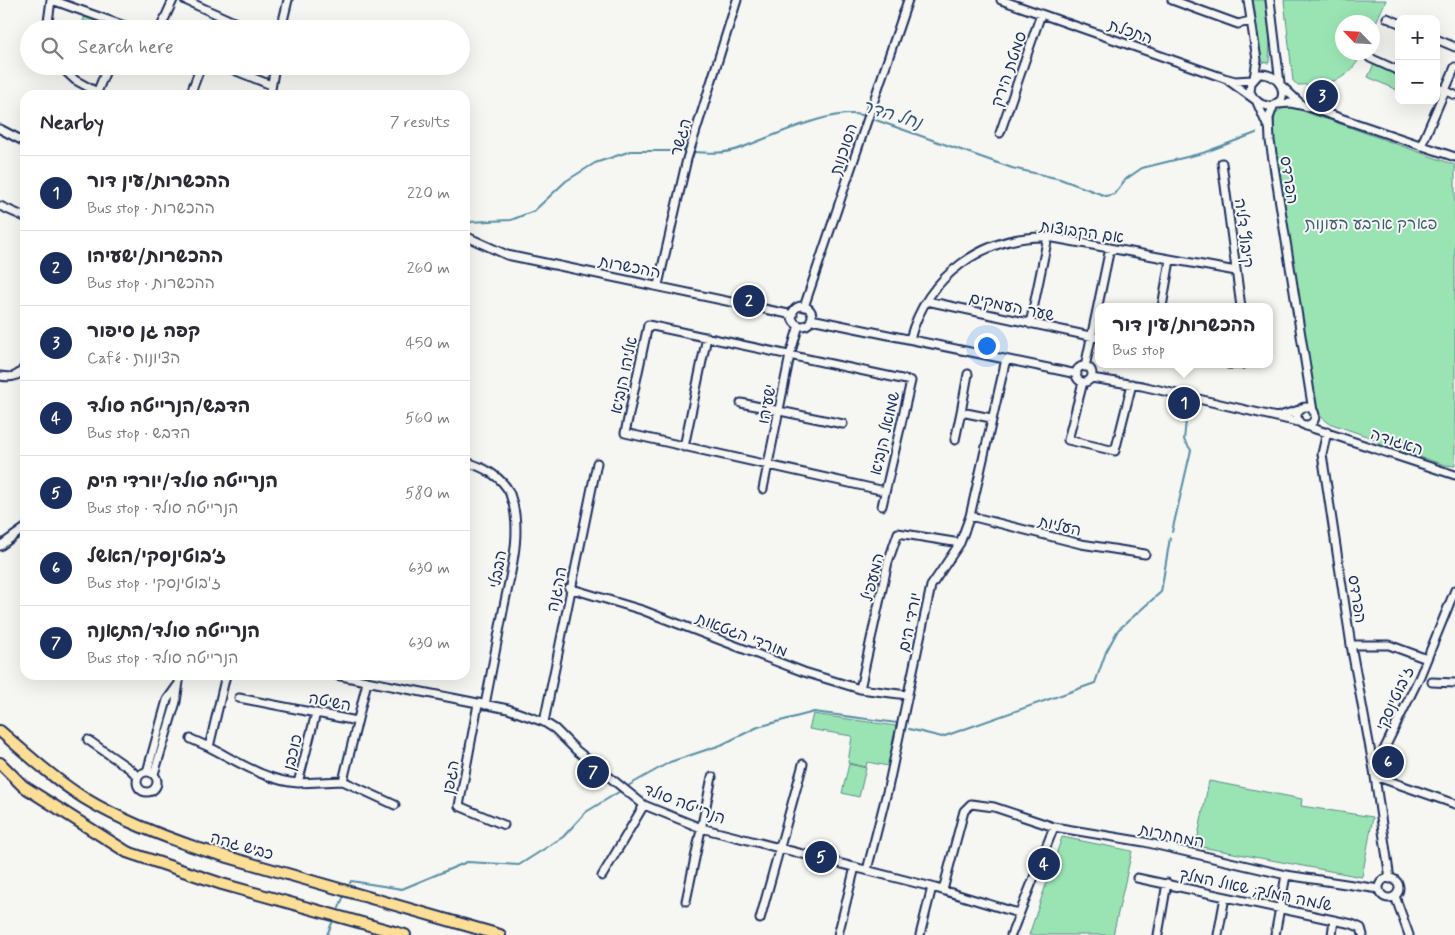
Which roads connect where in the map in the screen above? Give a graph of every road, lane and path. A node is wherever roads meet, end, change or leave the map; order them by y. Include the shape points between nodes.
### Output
1 (51, 0) edge
2 (173, 0) edge
3 (185, 0) edge
4 (288, 0) edge
5 (738, 0) edge
6 (908, 0) edge
7 (1001, 0) edge
8 (1172, 0) edge
9 (1248, 0) edge
10 (1270, 0) edge
11 (1041, 14) junction
12 (1387, 18) dead end
13 (48, 20) edge
14 (105, 20) edge
15 (164, 20) edge
16 (229, 20) edge
17 (283, 20) edge
18 (1250, 21) junction
19 (1395, 21) edge
20 (1440, 41) edge
21 (1455, 47) edge
22 (1276, 50) junction
23 (1257, 60) junction
24 (1375, 60) edge
25 (1455, 67) edge
26 (1395, 68) edge
27 (1266, 74) junction
28 (70, 75) edge
29 (104, 75) edge
30 (198, 75) edge
31 (246, 75) edge
32 (273, 75) edge
33 (1224, 78) junction
34 (1253, 79) junction
35 (271, 85) junction
36 (1281, 85) junction
37 (1440, 89) edge
38 (91, 90) edge
39 (97, 90) edge
40 (192, 90) edge
41 (270, 90) edge
42 (1445, 91) junction
43 (1455, 95) edge
44 (1254, 98) junction
45 (1275, 106) junction
46 (1305, 106) junction
47 (1268, 128) junction
48 (0, 129) edge
49 (1000, 133) dead end
50 (20, 139) edge
51 (1422, 146) junction
52 (1455, 157) edge
53 (1222, 163) dead end
54 (0, 206) edge
55 (20, 215) edge
56 (1048, 237) junction
57 (470, 238) edge
58 (1110, 248) junction
59 (1170, 260) junction
60 (1236, 271) junction
61 (658, 285) junction
62 (927, 302) junction
63 (1098, 303) edge
64 (1163, 303) edge
65 (1240, 303) edge
66 (804, 307) junction
67 (792, 315) junction
68 (1095, 318) edge
69 (811, 319) junction
70 (1030, 324) junction
71 (799, 325) junction
72 (707, 337) junction
73 (1091, 337) junction
74 (1095, 338) edge
75 (910, 339) junction
76 (790, 355) junction
77 (1006, 359) junction
78 (1085, 367) junction
79 (20, 374) edge
80 (968, 374) dead end
81 (1077, 374) junction
82 (0, 376) edge
83 (1091, 378) junction
84 (911, 381) joint
85 (1083, 382) junction
86 (1132, 384) junction
87 (1310, 385) junction
88 (741, 403) dead end
89 (1301, 409) junction
90 (779, 411) junction
91 (961, 412) junction
92 (1314, 414) junction
93 (1276, 417) junction
94 (991, 418) junction
95 (1298, 422) junction
96 (843, 424) dead end
97 (1306, 426) junction
98 (1329, 432) junction
99 (955, 440) dead end
100 (684, 446) junction
101 (597, 463) dead end
102 (470, 464) edge
103 (768, 465) junction
104 (1455, 475) edge
105 (763, 489) dead end
106 (885, 491) junction
107 (882, 506) dead end
108 (970, 516) junction
109 (20, 532) edge
110 (0, 536) edge
111 (960, 543) junction
112 (2, 545) edge
113 (1145, 554) dead end
114 (569, 588) junction
115 (1455, 590) edge
116 (1351, 645) junction
117 (1427, 659) junction
118 (179, 680) edge
119 (225, 680) edge
120 (358, 680) edge
121 (367, 682) junction
122 (1432, 682) dead end
123 (1455, 683) edge
124 (178, 685) junction
125 (860, 689) junction
126 (907, 695) junction
127 (239, 698) dead end
128 (481, 704) junction
129 (316, 713) junction
130 (357, 721) junction
131 (544, 722) junction
132 (0, 731) edge
133 (191, 739) dead end
134 (88, 740) dead end
135 (208, 746) junction
136 (0, 763) edge
137 (802, 764) dead end
138 (146, 772) junction
139 (1374, 773) junction
140 (154, 774) junction
141 (138, 777) junction
142 (712, 777) dead end
143 (343, 781) junction
144 (298, 783) junction
145 (1455, 804) edge
146 (396, 805) dead end
147 (644, 805) junction
148 (504, 825) dead end
149 (1054, 827) junction
150 (702, 828) junction
151 (781, 849) junction
152 (855, 867) junction
153 (866, 870) junction
154 (1286, 874) junction
155 (602, 876) dead end
156 (1137, 878) dead end
157 (1390, 879) junction
158 (1167, 883) junction
159 (932, 887) junction
160 (1379, 889) junction
161 (943, 890) junction
162 (1395, 896) junction
163 (1226, 897) junction
164 (686, 901) dead end
165 (1280, 907) junction
166 (1018, 912) junction
167 (760, 919) dead end
168 (1334, 920) junction
169 (405, 935) edge
170 (500, 935) edge
171 (838, 935) edge
172 (920, 935) edge
173 (1011, 935) edge
174 (1158, 935) edge
175 (1218, 935) edge
176 (1274, 935) edge
177 (1332, 935) edge
178 (1363, 935) edge
179 (1409, 935) edge

1 - 13 street
1 - 14 street
2 - 15 street
3 - 16 street
4 - 17 street
5 - 61 street, הגשר via 687,159
6 - 66 street, הסוכנות
7 - 11 street, התכלת
8 - 18 street via 1238,24
9 - 18 street
10 - 22 street
11 - 33 street, התכלת
11 - 49 street, סמטת הירק
12 - 19 street
18 - 23 street
20 - 21 street
22 - 27 street via 1274,63
22 - 36 street
23 - 27 street
23 - 34 street
24 - 26 street
25 - 42 street
27 - 34 street
27 - 36 street
28 - 38 street
29 - 39 street
30 - 40 street
31 - 35 street
32 - 35 street
33 - 34 street, התכלת via 1235,81
33 - 44 street, התכלת
34 - 44 street via 1250,89
35 - 41 street
36 - 45 street via 1283,95
36 - 46 street
37 - 42 street
42 - 43 street
42 - 51 street
44 - 45 street via 1264,105
44 - 47 street, הפרדס
45 - 46 street via 1290,103
45 - 47 street, הפרדס
46 - 51 street
47 - 87 street, הפרדס
48 - 50 street
51 - 52 street
53 - 60 street, קיבוץ דליה
54 - 55 street
56 - 58 street, אם הקבוצות
56 - 62 street, אם הקבוצות via 1033,236 1004,242 974,254 945,276
56 - 70 street
57 - 61 street, ההכשרות via 507,255
58 - 59 street, אם הקבוצות
58 - 63 street
59 - 60 street, אם הקבוצות
59 - 64 street
60 - 65 street, קיבוץ דליה
61 - 67 street, ההכשרות
62 - 70 street, שער העמקים
62 - 75 street, אם הקבוצות via 913,326
66 - 67 street via 798,307
66 - 69 street via 810,310
67 - 71 street
68 - 73 street
69 - 71 street via 805,326
69 - 75 street
70 - 73 street, שער העמקים
71 - 76 street, ישעיהו
72 - 76 street, אליהו הנביא
72 - 100 street
72 - 100 street, אליהו הנביא via 648,325 624,433
73 - 74 street, שער העמקים
73 - 78 street
75 - 77 street
76 - 84 street, אליהו הנביא
76 - 90 street, ישעיהו
77 - 81 street
77 - 94 street, יורדי הים
78 - 81 street via 1080,368
78 - 83 street via 1092,371
79 - 82 street
80 - 91 street
81 - 85 street
83 - 85 street
83 - 86 street
84 - 106 street, שמואל הנביא
85 - 86 street via 1068,440 1115,451
86 - 93 street
87 - 89 street, הפרדס
87 - 92 street, הפרדס
88 - 90 street
89 - 92 street via 1308,407
89 - 93 street
89 - 95 street via 1296,416
90 - 96 street
90 - 103 street, ישעיהו
91 - 94 street
91 - 99 street
92 - 97 street via 1312,423
92 - 98 street, האגודה
93 - 95 street
94 - 108 street, יורדי הים
95 - 97 street
97 - 98 street, האגודה
98 - 104 street, האגודה
98 - 116 street, הפרדס via 1322,454
100 - 103 street, אליהו הנביא
101 - 114 street, ההגנה
102 - 128 street, הבבלי via 489,471 499,480 509,493 516,518 515,549
103 - 105 street, ישעיהו
103 - 106 street, אליהו הנביא
106 - 107 street, שמואל הנביא
108 - 111 street, יורדי הים
108 - 113 street, העליות via 1081,544
109 - 112 street
110 - 112 street
111 - 125 street, המעפיל via 898,533 888,562
111 - 126 street, יורדי הים via 931,586
114 - 125 street, מורדי הגטאות via 642,610 760,656
114 - 131 street, ההגנה
115 - 117 street, ז'בוטינסקי
116 - 117 street via 1389,645
116 - 139 street, הפרדס
117 - 139 street, ז'בוטינסקי
118 - 124 street
119 - 135 street
120 - 121 street, הנרייטה סולד
121 - 128 street, הנרייטה סולד
121 - 130 street
122 - 123 street
124 - 138 street via 167,700
124 - 140 street
125 - 126 street, מורדי הגטאות
126 - 153 street, יורדי הים via 888,788
127 - 129 street, השיטה
128 - 131 street, הנרייטה סולד via 508,709
128 - 148 street, הגפן via 459,806
129 - 130 street, השיטה
129 - 144 street, כוכבן
130 - 143 street
131 - 147 street, הנרייטה סולד
132 - 170 highway, כביש גהה via 84,798 157,833 200,849
133 - 135 street
134 - 141 street
135 - 144 street via 264,775
136 - 169 highway via 23,786 127,852 222,884
137 - 151 street
138 - 140 street
138 - 141 street
139 - 145 street
139 - 157 street
140 - 141 street via 157,784 150,791 138,787
142 - 150 street
143 - 144 street, כוכבן
143 - 146 street, כוכבן
147 - 150 street, הנרייטה סולד
147 - 155 street
149 - 154 street, המחתרות via 1144,842
149 - 161 street, המחתרות via 994,806 970,804 964,811
149 - 166 street
150 - 151 street, הנרייטה סולד
150 - 164 street
151 - 152 street, הנרייטה סולד
151 - 167 street
152 - 153 street, הנרייטה סולד
152 - 171 street
153 - 159 street, הנרייטה סולד
154 - 160 street, המחתרות
154 - 165 street
156 - 158 street, שלמה המלך; שאול המלך
157 - 160 street via 1384,880
157 - 162 street via 1398,885
158 - 163 street, שלמה המלך; שאול המלך
158 - 174 street
159 - 161 street, הנרייטה סולד
159 - 172 street
160 - 162 street via 1386,898
161 - 166 street, הנרייטה סולד
162 - 179 street
163 - 165 street, שלמה המלך; שאול המלך
163 - 175 street
165 - 168 street, שלמה המלך; שאול המלך
165 - 176 street
166 - 173 street
168 - 177 street
168 - 178 street, שלמה המלך; שאול המלך via 1358,925

